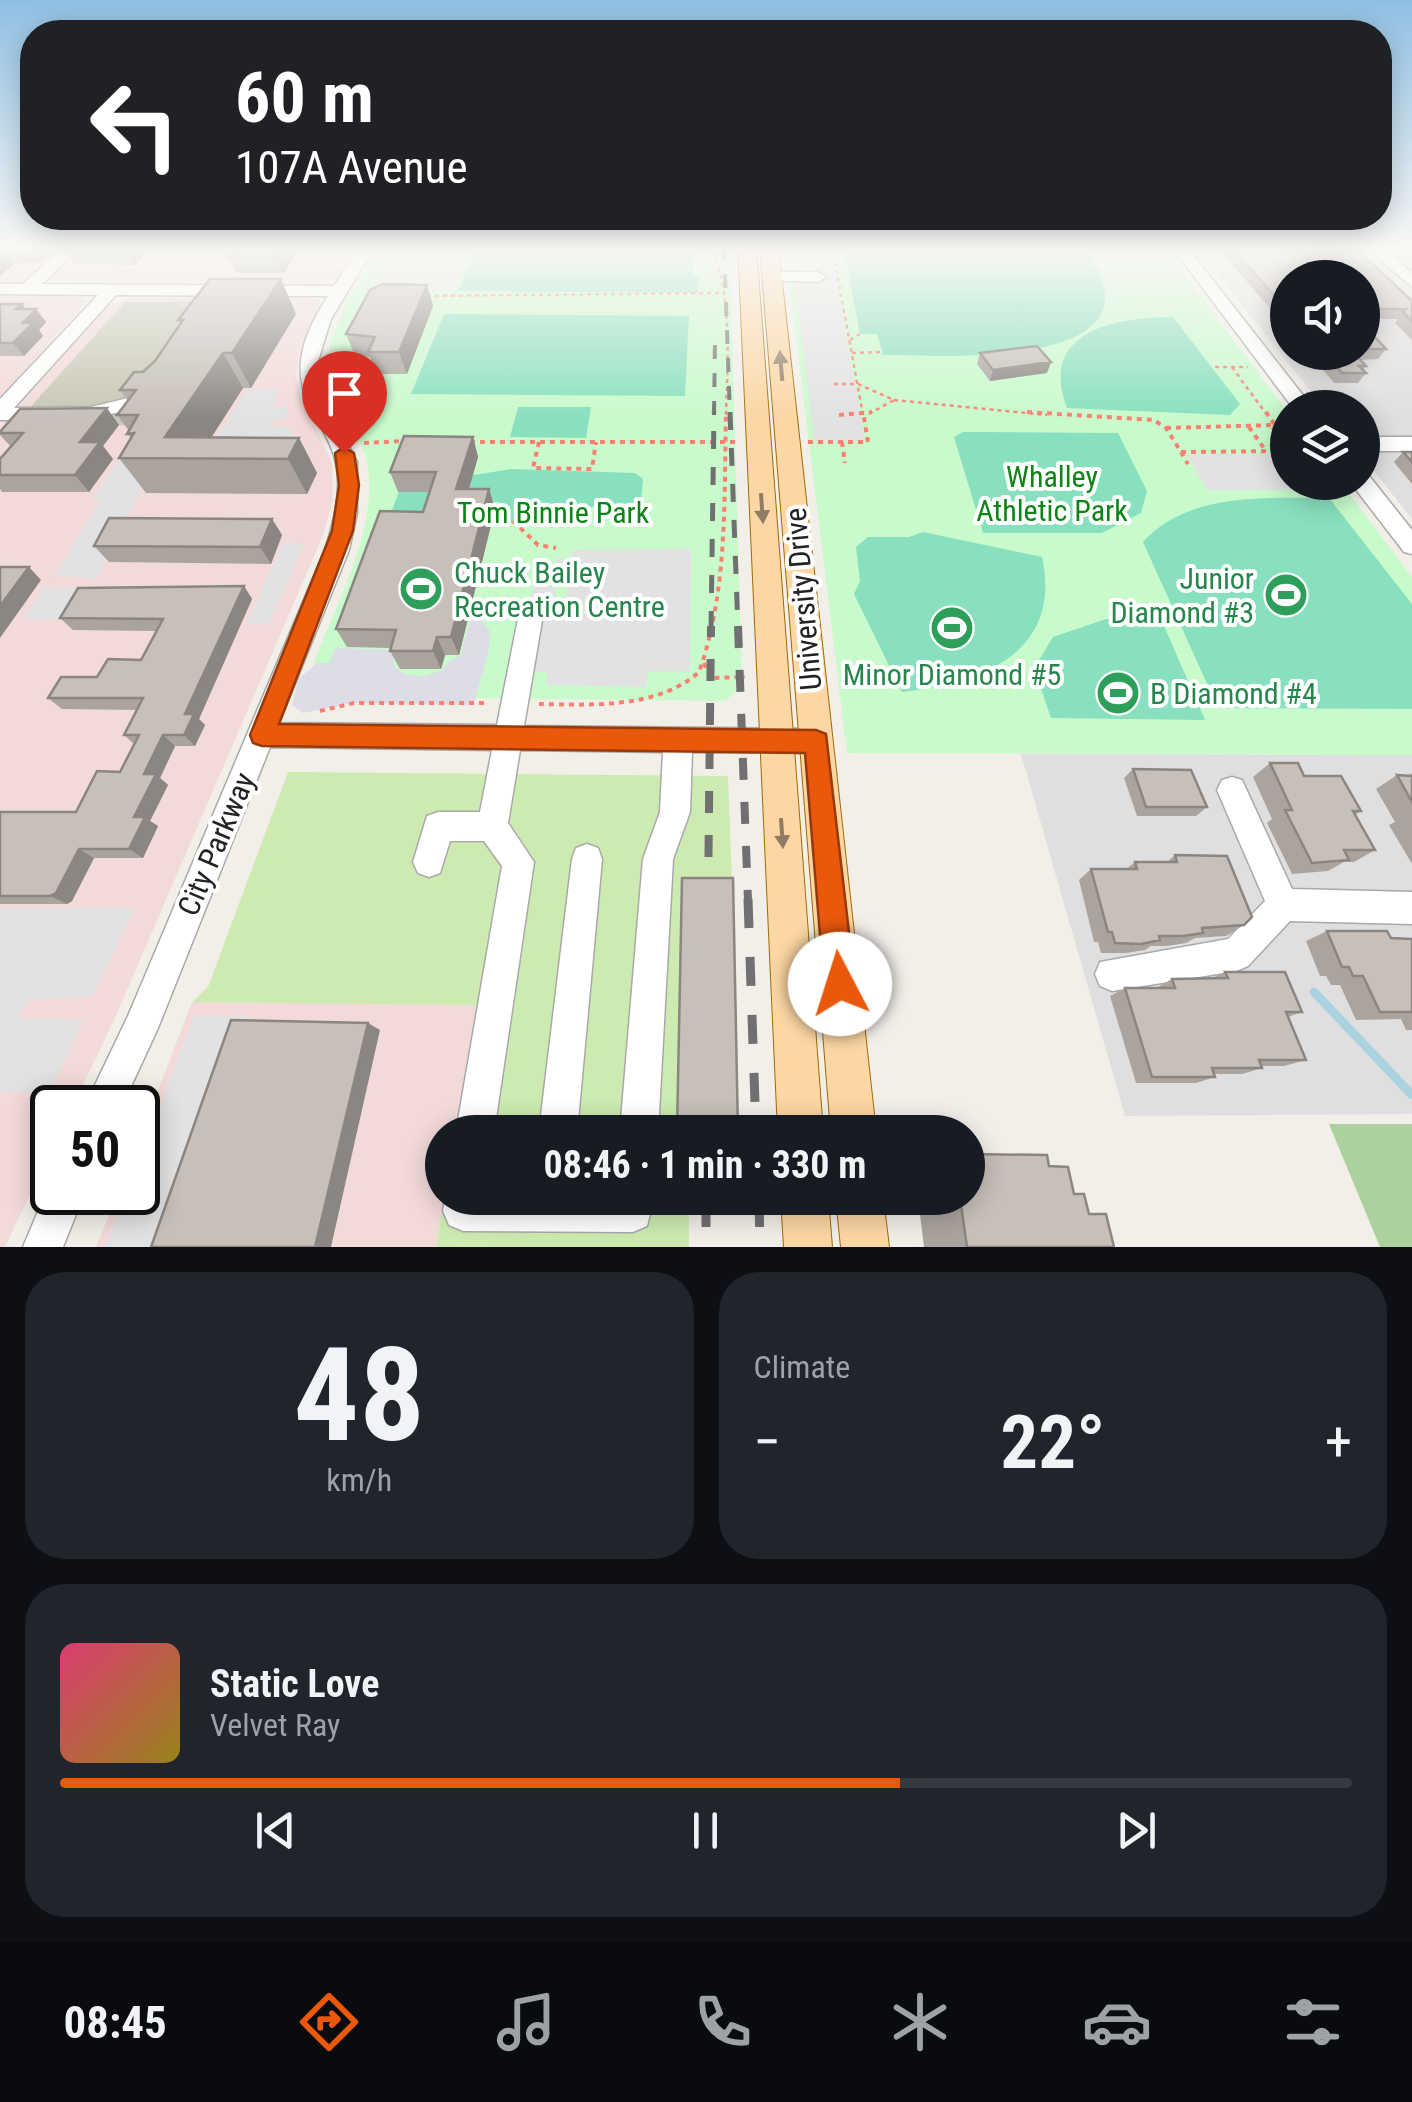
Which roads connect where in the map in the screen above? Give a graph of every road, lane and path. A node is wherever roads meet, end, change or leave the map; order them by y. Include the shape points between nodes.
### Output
1 (101, 304) edge
2 (334, 304) edge
3 (723, 304) edge
4 (750, 304) edge
5 (775, 304) edge
6 (843, 304) edge
7 (1223, 304) edge
8 (860, 334) dead end
9 (850, 340) junction
10 (881, 352) dead end
11 (852, 353) junction
12 (1215, 367) dead end
13 (1232, 367) junction
14 (1260, 367) dead end
15 (834, 384) dead end
16 (858, 384) junction
17 (167, 390) edge
18 (1290, 390) edge
19 (894, 400) junction
20 (0, 412) edge
21 (839, 415) dead end
22 (863, 415) junction
23 (1270, 415) edge
24 (1249, 427) junction
25 (1270, 427) edge
26 (1166, 428) junction
27 (408, 441) edge
28 (462, 442) edge
29 (538, 442) junction
30 (596, 442) junction
31 (725, 442) junction
32 (802, 442) dead end
33 (842, 442) junction
34 (364, 443) dead end
35 (740, 443) dead end
36 (1380, 444) edge
37 (1412, 444) edge
38 (1266, 451) junction
39 (1270, 451) edge
40 (1180, 452) junction
41 (845, 463) dead end
42 (1188, 464) dead end
43 (1376, 500) edge
44 (513, 521) dead end
45 (1412, 546) edge
46 (556, 548) dead end
47 (532, 609) dead end
48 (704, 664) junction
49 (747, 677) dead end
50 (500, 703) dead end
51 (525, 704) dead end
52 (311, 713) dead end
53 (262, 735) junction
54 (508, 738) junction
55 (678, 740) junction
56 (777, 741) junction
57 (816, 742) junction
58 (1232, 790) dead end
59 (492, 827) junction
60 (588, 859) dead end
61 (429, 862) dead end
62 (1284, 905) junction
63 (1412, 908) edge
64 (1112, 974) dead end
65 (113, 1085) edge
66 (478, 1115) edge
67 (560, 1115) edge
68 (640, 1115) edge
69 (800, 1115) edge
70 (852, 1115) edge
71 (56, 1215) edge
72 (806, 1215) edge
73 (862, 1215) edge
74 (43, 1247) edge
75 (808, 1247) edge
76 (865, 1247) edge

1 - 20 street
2 - 53 street, City Parkway via 308,367 348,466 345,518
3 - 31 path
4 -> 56 main road, University Drive
57 -> 5 main road, University Drive
6 - 9 path
7 - 18 street
8 - 9 path
9 - 11 path
10 - 11 path
11 - 16 path
12 - 13 path
13 - 14 path
13 - 23 path
15 - 16 path
16 - 19 path
16 - 22 path
17 - 20 street via 91,413
19 - 22 path
19 - 26 path via 1154,420
21 - 22 path
22 - 33 path via 868,442
24 - 25 path
24 - 26 path
24 - 38 path
26 - 40 path
27 - 34 path
28 - 29 path
29 - 30 path
29 - 30 path via 533,468 592,469
30 - 31 path
31 - 35 path
31 - 48 path via 716,604
32 - 33 path
33 - 41 path
36 - 37 street
38 - 39 path
38 - 40 path
40 - 42 path
43 - 45 street
44 - 46 path via 538,545
47 - 54 street
48 - 49 path via 712,678
48 - 51 path via 692,679 612,704
50 - 52 path via 354,703
53 - 54 street
53 - 65 street, City Parkway
54 - 55 street
54 - 59 street
55 - 56 street
55 - 68 street via 675,812 658,859
56 - 57 street
56 -> 69 main road, University Drive
57 - 70 main road, University Drive
58 - 62 street
59 - 61 street via 438,826
59 - 66 street via 518,862
60 - 67 street
62 - 63 street
62 - 64 street via 1236,954
71 - 74 street
72 - 75 main road
73 - 76 main road

